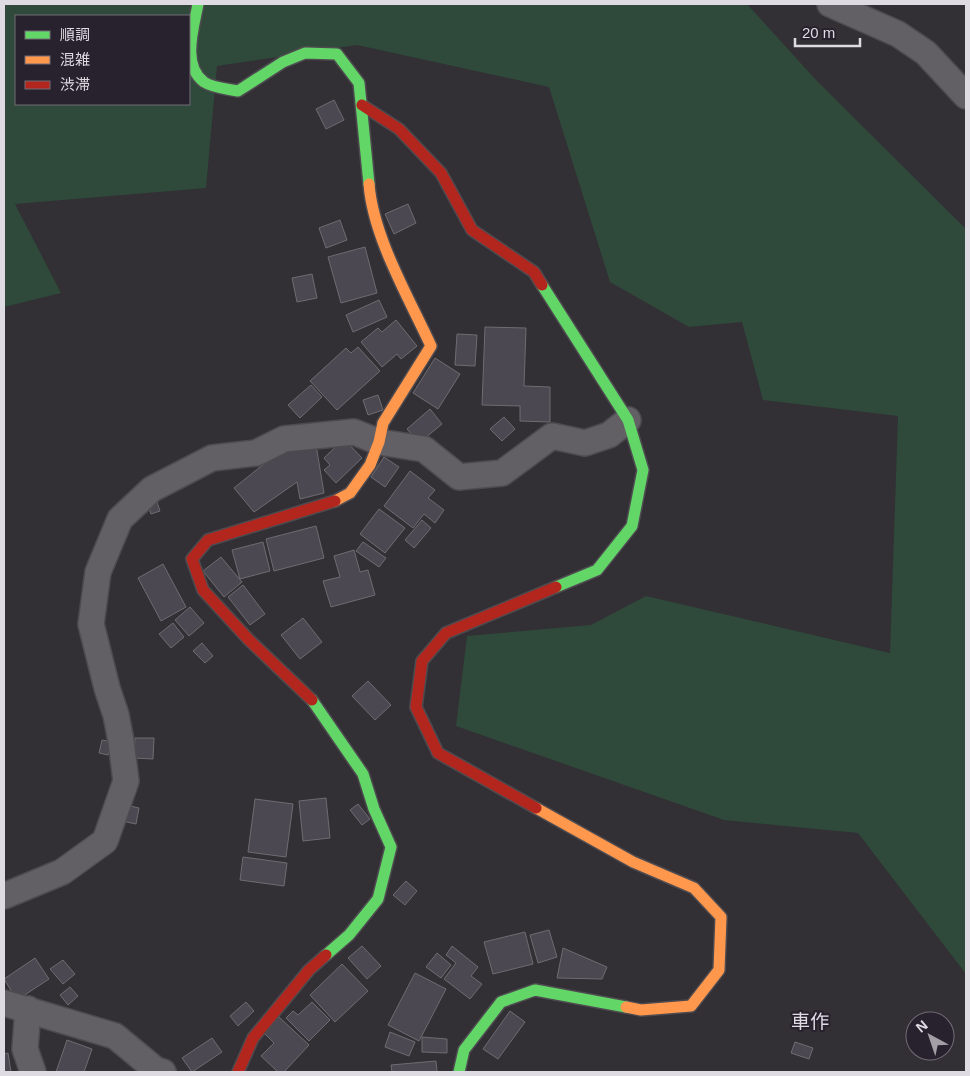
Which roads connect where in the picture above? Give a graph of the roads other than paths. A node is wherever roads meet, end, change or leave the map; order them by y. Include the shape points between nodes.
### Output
1 (198, 4) edge
2 (830, 4) edge
3 (966, 96) edge
4 (362, 105) junction
5 (628, 420) junction
6 (379, 442) junction
7 (4, 896) edge
8 (4, 1003) edge
9 (28, 1010) junction
10 (147, 1068) edge
11 (34, 1072) edge
12 (238, 1072) edge
13 (459, 1072) edge

1 - 4 street via 191,51 193,68 204,83 238,91 283,62 304,53 337,54 358,83
2 - 3 street via 898,34 926,53
4 - 5 street via 399,129 441,173 472,230 534,272
4 - 6 street via 370,199 382,240 431,346 382,423
5 - 6 street via 608,435 585,442 552,436 502,473 459,478 424,449
5 - 13 street via 643,470 632,526 597,570 446,633 422,661 416,707 438,752 633,862 694,888 721,917 719,970 691,1006 641,1010 535,990 501,1002 464,1050
6 - 7 street via 354,432 284,440 256,453 212,458 152,489 120,519 98,572 91,624 122,741 126,781 105,841 62,872
6 - 12 street via 370,465 350,493 329,504 208,540 192,559 203,590 249,640 310,698 363,774 391,847 378,899 349,935 309,970 253,1038
8 - 9 street
9 - 10 street via 115,1036
9 - 11 street via 25,1049

